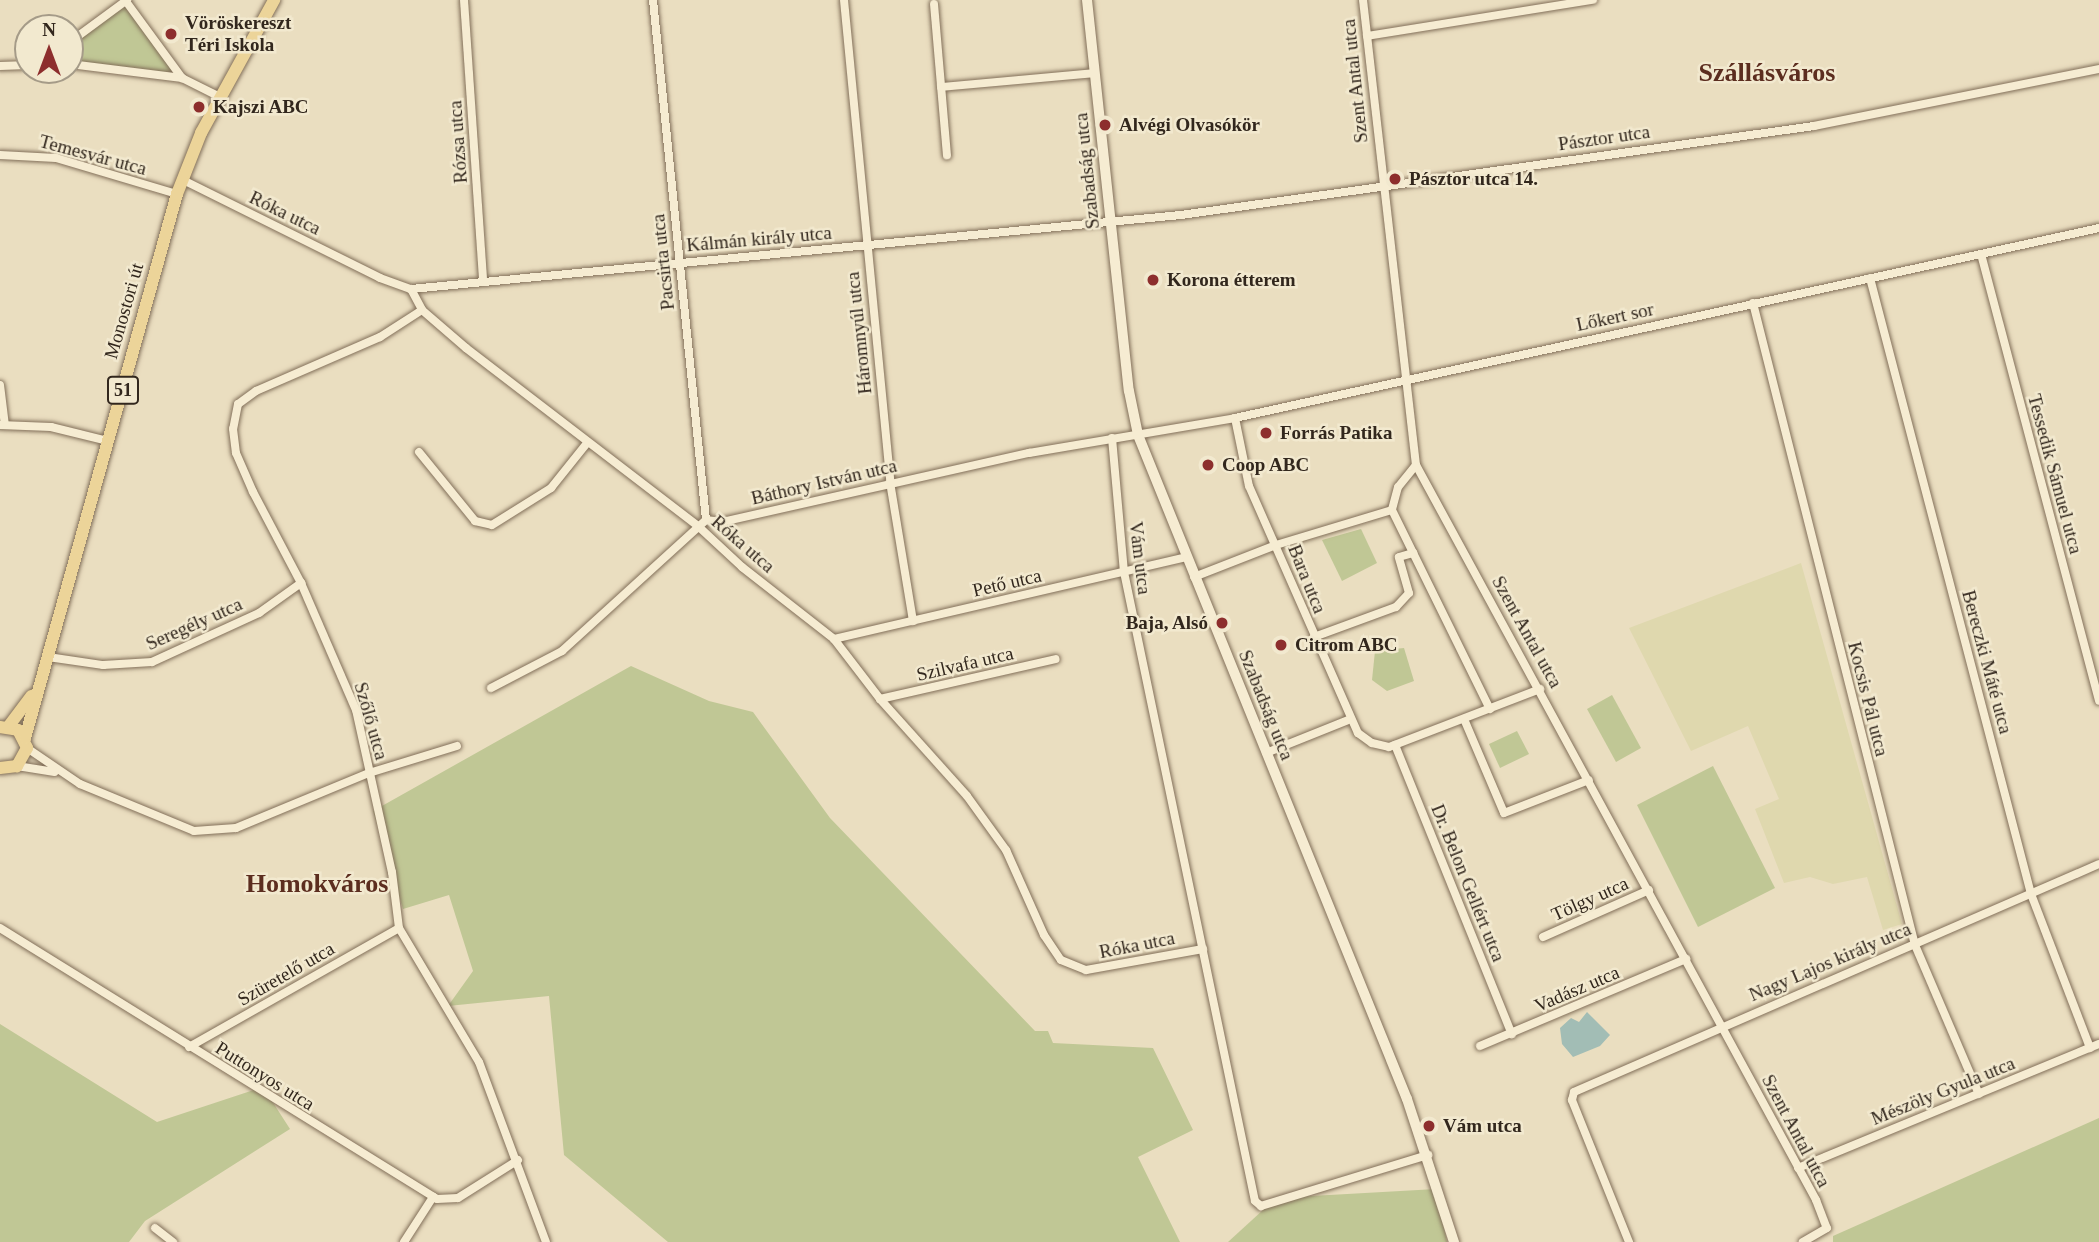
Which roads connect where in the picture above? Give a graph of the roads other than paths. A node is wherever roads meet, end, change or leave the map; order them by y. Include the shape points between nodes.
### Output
1 (126, 0) edge
2 (274, 0) edge
3 (464, 0) edge
4 (653, 0) edge
5 (844, 0) edge
6 (1087, 0) edge
7 (1363, 0) edge
8 (1593, 0) edge
9 (934, 4) dead end
10 (84, 32) edge
11 (1367, 36) junction
12 (84, 66) edge
13 (2099, 69) edge
14 (1094, 73) junction
15 (182, 78) junction
16 (941, 87) junction
17 (223, 98) junction
18 (0, 155) edge
19 (947, 155) dead end
20 (183, 180) junction
21 (1382, 187) junction
22 (177, 194) junction
23 (1111, 221) junction
24 (2098, 231) edge
25 (866, 245) junction
26 (1981, 254) junction
27 (678, 262) junction
28 (1870, 278) junction
29 (483, 281) junction
30 (411, 289) junction
31 (1753, 303) junction
32 (422, 310) junction
33 (1405, 380) junction
34 (0, 385) edge
35 (1235, 418) junction
36 (3, 425) edge
37 (1138, 435) junction
38 (1112, 438) junction
39 (108, 441) junction
40 (587, 443) junction
41 (419, 452) dead end
42 (1416, 465) junction
43 (890, 482) junction
44 (1392, 510) junction
45 (706, 520) junction
46 (699, 527) junction
47 (1276, 545) junction
48 (1413, 553) junction
49 (1186, 557) junction
50 (1124, 572) junction
51 (1194, 577) junction
52 (301, 583) junction
53 (913, 621) junction
54 (1314, 637) junction
55 (834, 639) junction
56 (48, 657) junction
57 (1056, 659) dead end
58 (37, 688) junction
59 (491, 688) dead end
60 (1540, 689) junction
61 (880, 699) junction
62 (2099, 701) edge
63 (1490, 709) junction
64 (1464, 719) junction
65 (1348, 720) junction
66 (4, 727) edge
67 (26, 743) junction
68 (1395, 745) junction
69 (457, 747) dead end
70 (1266, 753) junction
71 (9, 767) edge
72 (60, 773) junction
73 (369, 773) junction
74 (1589, 780) junction
75 (0, 781) edge
76 (2099, 864) edge
77 (1649, 890) junction
78 (2031, 894) junction
79 (0, 928) edge
80 (399, 928) junction
81 (1543, 937) dead end
82 (1915, 945) junction
83 (1203, 948) junction
84 (1686, 959) junction
85 (1721, 1026) junction
86 (1511, 1034) junction
87 (2099, 1044) edge
88 (1480, 1046) dead end
89 (189, 1047) junction
90 (2090, 1048) junction
91 (1979, 1094) junction
92 (1428, 1155) junction
93 (518, 1160) junction
94 (1798, 1168) junction
95 (433, 1197) junction
96 (155, 1228) dead end
97 (173, 1242) edge
98 (404, 1242) edge
99 (546, 1242) edge
100 (1454, 1242) edge
101 (1629, 1242) edge
102 (1803, 1242) edge

1 - 10 street
1 - 15 street
2 - 17 main road, Monostori út / 51
3 - 29 street, Rózsa utca
4 - 27 street, Pacsirta utca
5 - 25 street, Háromnyúl utca
6 - 14 main road, Szabadság utca
7 - 11 street, Szent Antal utca
8 - 11 street
9 - 16 street
11 - 21 street, Szent Antal utca
12 - 15 street
13 - 21 street, Pásztor utca via 1815,126
14 - 16 street
14 - 23 main road, Szabadság utca
15 - 17 street
16 - 19 street
17 - 20 main road, Monostori út / 51 via 201,133
18 - 22 street, Temesvár utca via 49,156
20 - 22 main road, Monostori út / 51
20 - 30 street, Róka utca
21 - 23 street, Pásztor utca
21 - 33 street, Szent Antal utca
22 - 39 main road, Monostori út / 51
23 - 25 street, Kálmán király utca
23 - 37 main road, Szabadság utca
24 - 26 street, Lőkert sor
25 - 27 street, Kálmán király utca
25 - 43 street, Háromnyúl utca
26 - 28 street, Lőkert sor
26 - 62 street, Tessedik Sámuel utca
27 - 29 street, Kálmán király utca
27 - 45 street, Pacsirta utca
28 - 31 street, Lőkert sor
28 - 78 street, Bereczki Máté utca
29 - 30 street, Kálmán király utca
30 - 32 street, Róka utca
31 - 33 street, Lőkert sor
31 - 82 street, Kocsis Pál utca
32 - 40 street, Róka utca
32 - 52 street, Szőlő utca via 380,337 256,391 238,404 233,429 236,453
33 - 35 street, Lőkert sor
33 - 42 street, Szent Antal utca
34 - 36 street
35 - 37 street, Lőkert sor
35 - 47 street, Bara utca via 1249,486
36 - 39 street via 51,428
37 - 38 street, Báthory István utca
37 - 49 main road, Szabadság utca
38 - 43 street, Báthory István utca
38 - 50 street, Vám utca
39 - 56 main road, Monostori út / 51
40 - 41 street via 551,488 492,525 475,521
40 - 46 street, Róka utca
42 - 44 street via 1398,487
42 - 60 street, Szent Antal utca
43 - 45 street, Báthory István utca via 722,522
43 - 53 street, Háromnyúl utca
44 - 47 street
44 - 48 street
45 - 46 street
46 - 55 street, Róka utca
46 - 59 street via 562,652
47 - 51 street
47 - 54 street, Bara utca
48 - 54 street via 1399,557 1409,593 1396,607
48 - 63 street
49 - 50 street, Pető utca
49 - 51 main road, Szabadság utca
50 - 53 street, Pető utca
50 - 83 street, Vám utca
51 - 70 main road, Szabadság utca
52 - 56 street, Seregély utca via 259,613 152,662 126,666
52 - 73 street, Szőlő utca via 356,710
53 - 55 street, Pető utca
54 - 65 street, Bara utca
55 - 61 street, Róka utca
56 - 58 main road, Monostori út / 51
57 - 61 street, Szilvafa utca
58 - 66 main road, Monostori út / 51
58 - 67 main road, Monostori út / 51
60 - 63 street
60 - 74 street, Szent Antal utca
61 - 83 street, Róka utca via 967,796 1006,850 1044,935 1061,960 1086,970
63 - 64 street
64 - 68 street
64 - 74 street via 1504,813
65 - 68 street, Bara utca via 1372,743
65 - 70 street
66 - 67 main road, 51
67 - 71 main road, 51
67 - 72 street
68 - 86 street, Dr. Belon Gellért utca
69 - 73 street
70 - 92 main road, Szabadság utca
71 - 72 street
71 - 75 main road, 51
72 - 73 street via 194,831 236,828 267,818
73 - 80 street, Szőlő utca via 392,872
74 - 77 street, Szent Antal utca
76 - 78 street, Nagy Lajos király utca
77 - 81 street, Tölgy utca
77 - 84 street, Szent Antal utca
78 - 82 street, Nagy Lajos király utca
78 - 90 street, Bereczki Máté utca
79 - 89 street, Puttonyos utca
80 - 89 street, Szüretelő utca
80 - 93 street, Szőlő utca via 479,1062
82 - 85 street, Nagy Lajos király utca
82 - 91 street, Kocsis Pál utca
83 - 92 street, Vám utca via 1255,1201 1261,1206
84 - 85 street, Szent Antal utca
84 - 86 street, Vadász utca
85 - 94 street, Szent Antal utca
85 - 101 street, Nagy Lajos király utca via 1574,1093 1572,1100
86 - 88 street, Vadász utca
87 - 90 street, Mészöly Gyula utca
89 - 95 street, Puttonyos utca
90 - 91 street, Mészöly Gyula utca
91 - 94 street, Mészöly Gyula utca
92 - 100 main road, Szabadság utca
93 - 95 street via 458,1198
93 - 99 street, Szőlő utca
94 - 102 street, Szent Antal utca via 1827,1228
95 - 98 street
96 - 97 street

